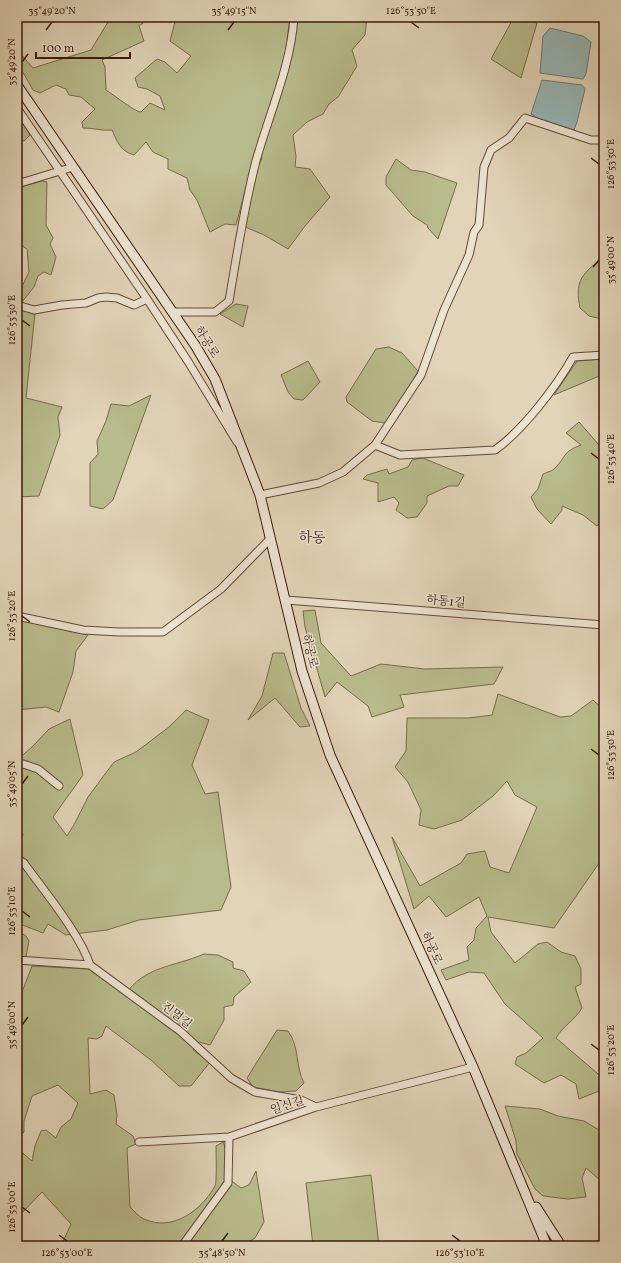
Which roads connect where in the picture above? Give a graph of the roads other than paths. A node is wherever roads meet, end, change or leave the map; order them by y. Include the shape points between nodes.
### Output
1 (294, 17) edge
2 (17, 85) edge
3 (17, 109) edge
4 (604, 140) edge
5 (72, 166) junction
6 (58, 170) junction
7 (17, 184) edge
8 (147, 299) junction
9 (17, 305) edge
10 (173, 312) junction
11 (604, 355) edge
12 (375, 446) junction
13 (243, 451) junction
14 (260, 495) junction
15 (269, 540) junction
16 (286, 600) junction
17 (17, 616) edge
18 (604, 625) edge
19 (17, 762) edge
20 (59, 786) dead end
21 (17, 859) edge
22 (17, 960) edge
23 (90, 965) junction
24 (473, 1067) junction
25 (316, 1107) junction
26 (229, 1137) junction
27 (139, 1142) dead end
28 (525, 1190) junction
29 (537, 1220) junction
30 (182, 1246) edge
31 (542, 1246) edge
32 (547, 1246) edge
33 (561, 1246) edge

1 - 10 street via 293,33 273,108 256,159 228,301 215,312
2 - 5 main road, 하공로
3 - 6 street
4 - 12 street via 592,140 525,118 509,138 491,150 484,167 479,225 474,232 469,255 444,310 421,375
5 - 6 street
5 - 10 main road, 하공로
6 - 7 street
6 - 8 street
8 - 9 street via 134,305 117,298 102,298 86,303 34,310
8 - 13 street
10 - 13 main road, 하공로 via 215,379
11 - 12 street via 574,357 541,403 506,442 495,450 400,455
12 - 14 street via 343,472 318,483
13 - 14 main road, 하공로
14 - 15 main road, 하공로
15 - 16 main road, 하공로
15 - 17 street via 221,589 163,632 83,630
16 - 18 street, 하동1길
16 - 24 main road, 하공로 via 302,671 330,755
19 - 20 street via 38,769
21 - 23 street via 24,863 63,917 86,952
22 - 23 street
23 - 25 street, 진멀길 via 180,1031 231,1078 255,1092 301,1100
24 - 25 street, 일신길
24 - 28 main road, 하공로
25 - 26 street, 일신길
26 - 27 street, 일신길
26 - 30 street via 228,1183
28 - 29 main road, 하공로
28 - 33 main road
29 - 31 main road
29 - 32 main road, 하공로

